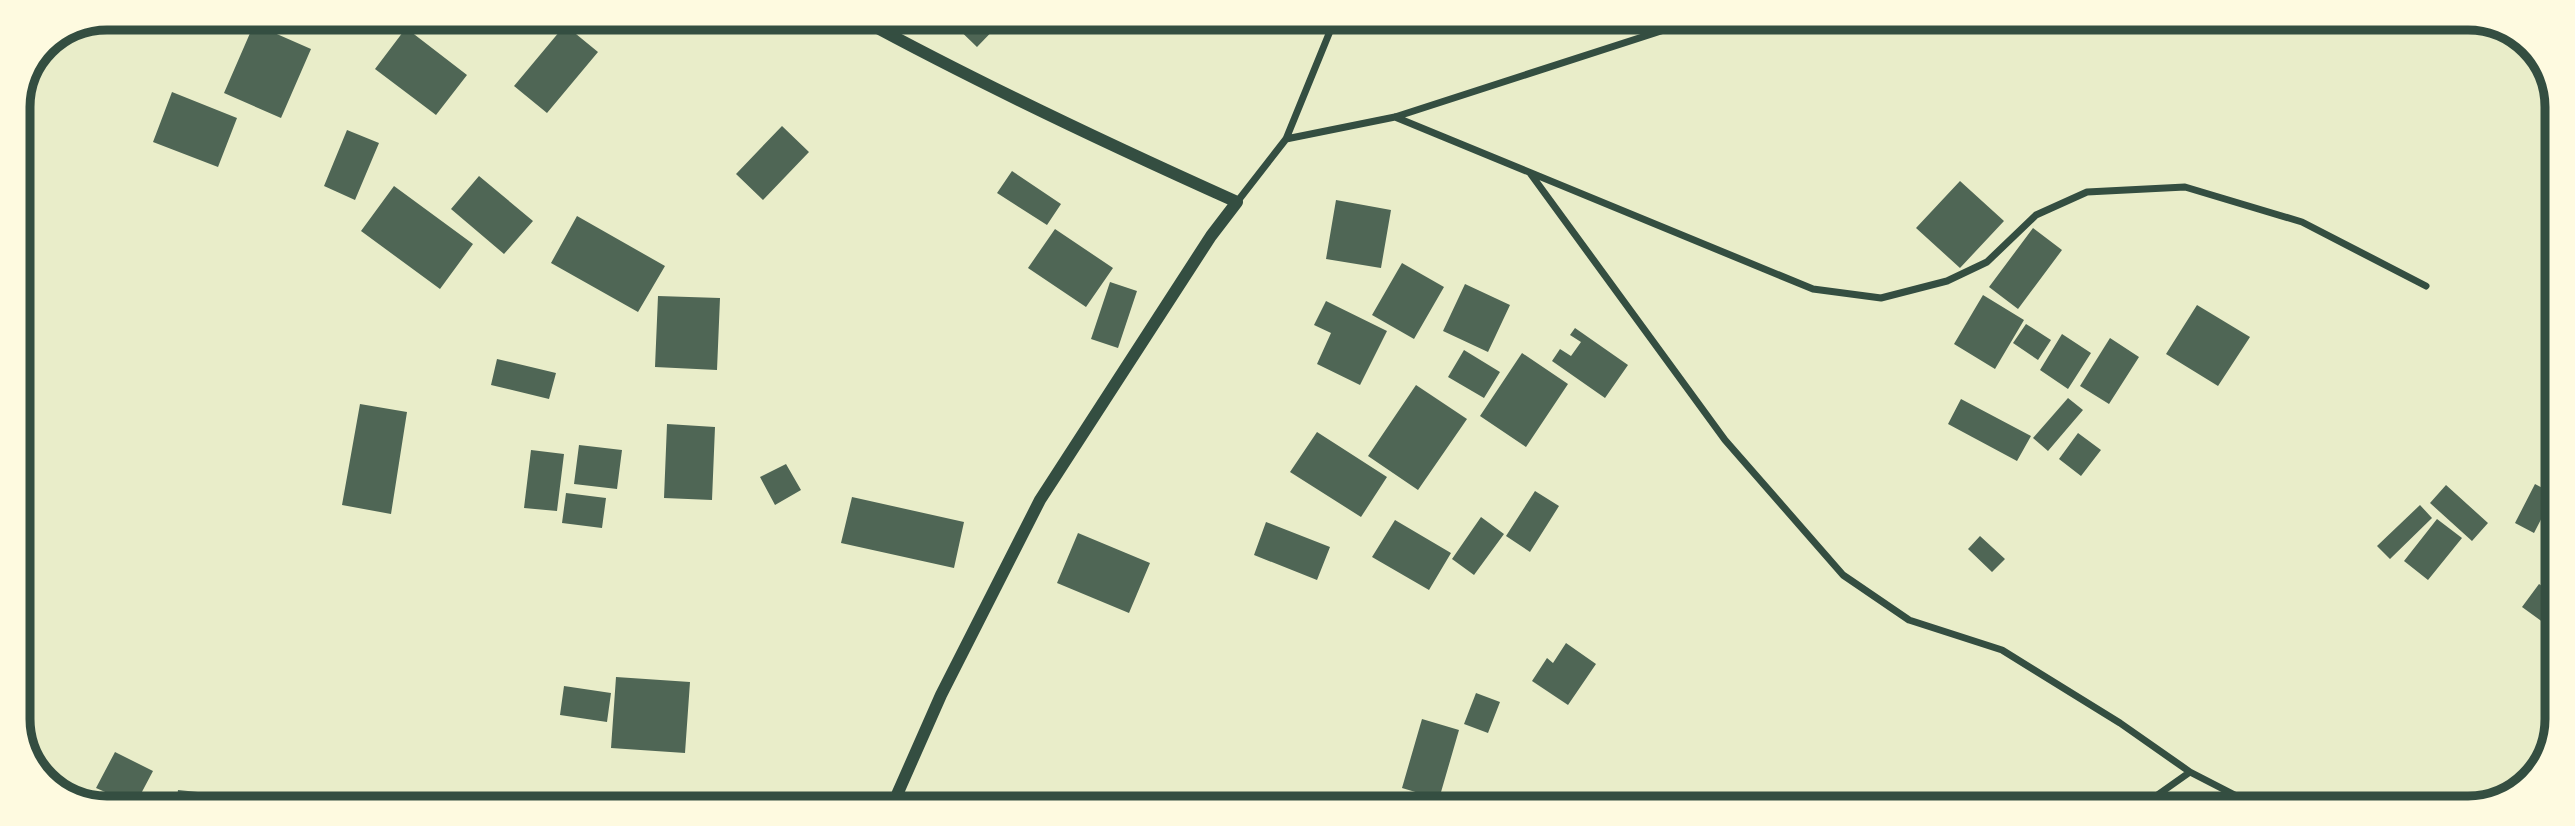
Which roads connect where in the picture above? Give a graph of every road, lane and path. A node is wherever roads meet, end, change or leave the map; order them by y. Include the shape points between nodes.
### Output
1 (880, 30) edge
2 (1331, 30) edge
3 (1664, 30) edge
4 (1395, 117) junction
5 (1286, 139) junction
6 (1529, 172) junction
7 (1237, 202) junction
8 (2426, 286) dead end
9 (2190, 772) junction
10 (896, 796) edge
11 (2156, 796) edge
12 (2237, 796) edge

1 - 7 street
2 - 5 street
3 - 4 street
4 - 5 street
4 - 6 street
5 - 7 street
6 - 8 street via 1813,289 1881,298 1947,281 1987,261 2036,215 2087,192 2185,187 2302,222
6 - 9 street via 1725,440 1843,575 1909,620 2002,650
7 - 10 street via 1040,499 941,695
9 - 11 street
9 - 12 street

